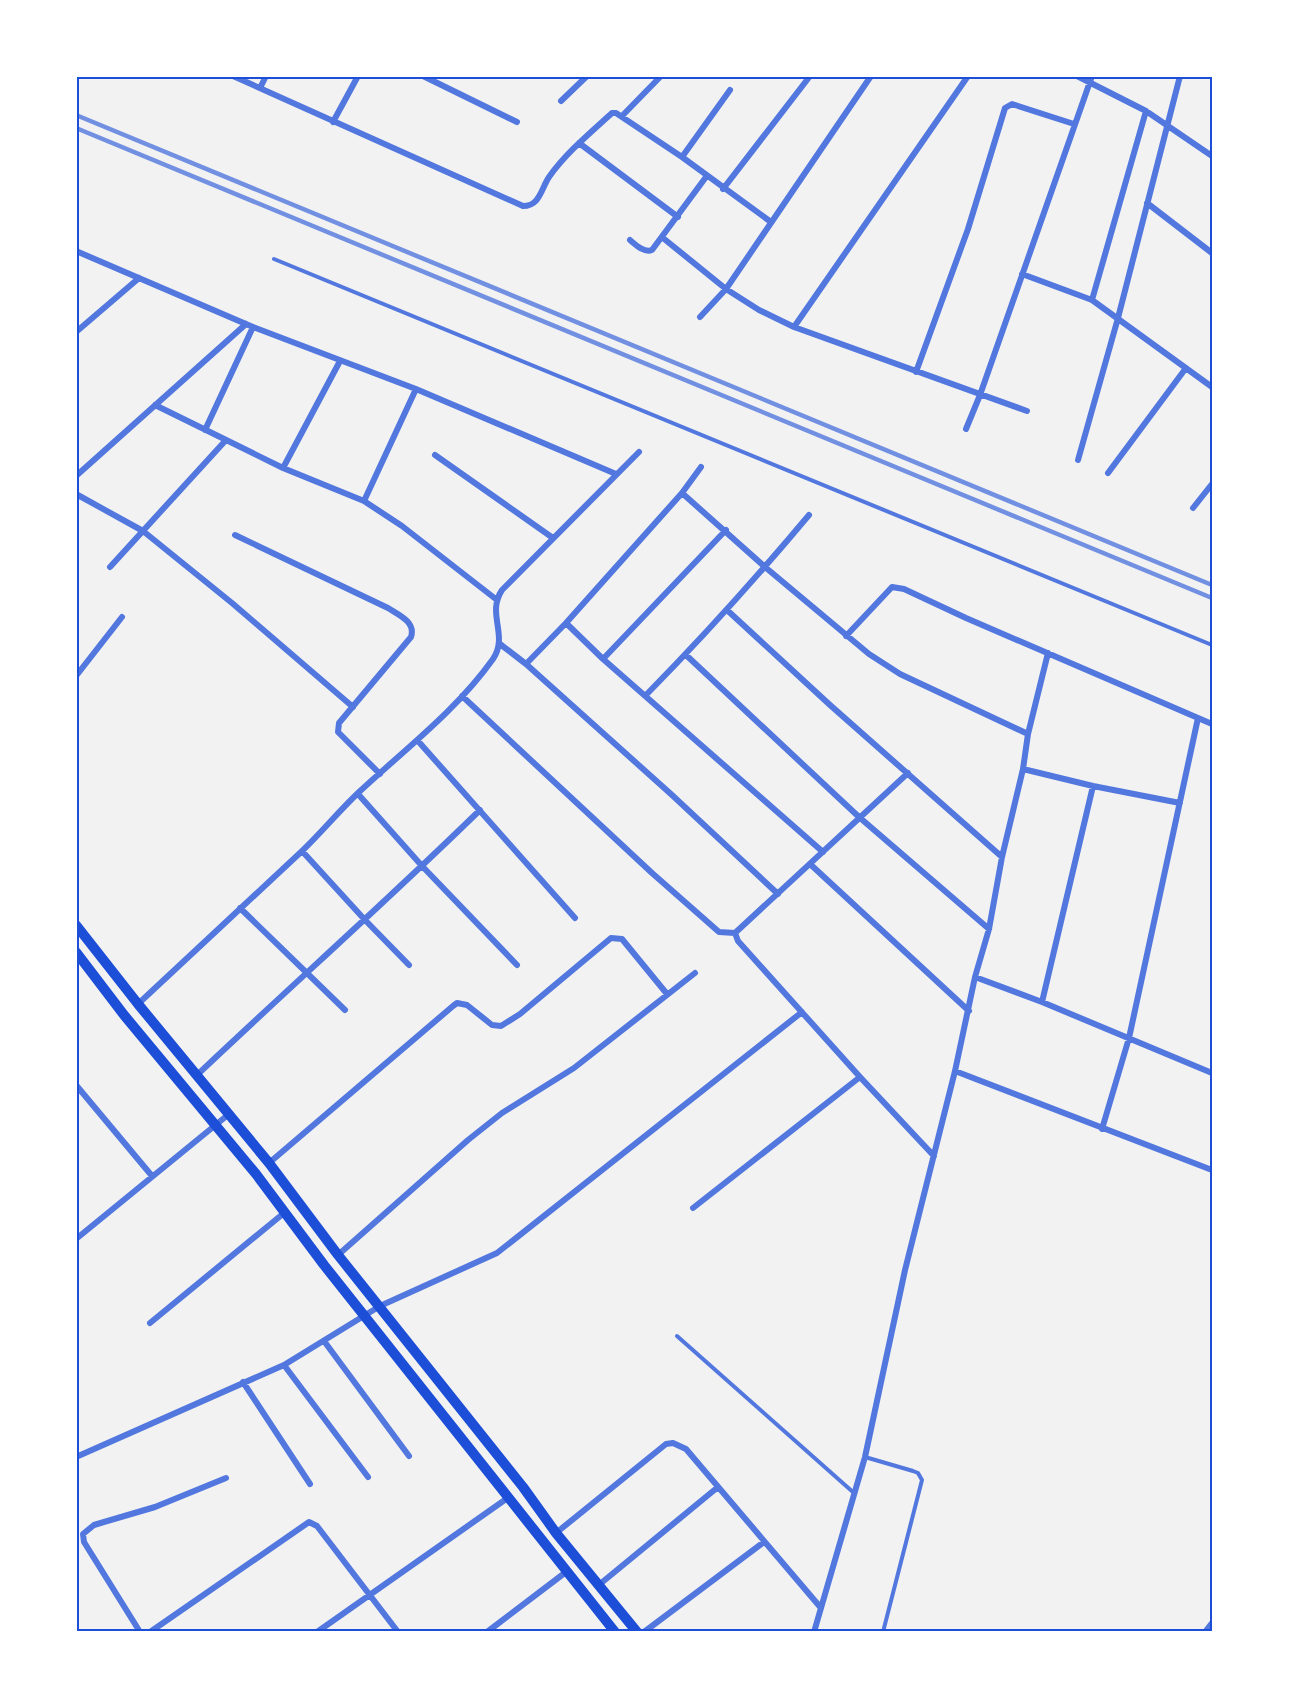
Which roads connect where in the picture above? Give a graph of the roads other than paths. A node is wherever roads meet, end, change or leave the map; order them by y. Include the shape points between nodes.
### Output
1 (233, 76) edge
2 (266, 76) edge
3 (358, 76) edge
4 (587, 76) edge
5 (661, 76) edge
6 (810, 76) edge
7 (968, 76) edge
8 (1077, 76) edge
9 (1180, 76) edge
10 (423, 77) edge
11 (871, 77) edge
12 (1090, 80) edge
13 (260, 88) junction
14 (730, 90) dead end
15 (561, 101) dead end
16 (1146, 111) junction
17 (622, 116) junction
18 (333, 122) junction
19 (517, 122) dead end
20 (1074, 124) junction
21 (1167, 124) junction
22 (579, 143) junction
23 (1212, 156) edge
24 (682, 157) junction
25 (706, 177) junction
26 (723, 189) junction
27 (1147, 203) junction
28 (678, 217) junction
29 (771, 222) junction
30 (663, 237) junction
31 (630, 240) dead end
32 (76, 251) edge
33 (1212, 253) edge
34 (274, 259) dead end
35 (1022, 274) junction
36 (139, 278) junction
37 (726, 289) junction
38 (1092, 300) junction
39 (700, 317) dead end
40 (1118, 318) junction
41 (246, 324) junction
42 (253, 327) junction
43 (794, 327) junction
44 (76, 332) edge
45 (340, 360) junction
46 (1186, 368) junction
47 (916, 372) junction
48 (1212, 387) edge
49 (416, 389) junction
50 (980, 395) junction
51 (155, 405) junction
52 (1027, 411) dead end
53 (966, 429) dead end
54 (205, 430) junction
55 (226, 440) junction
56 (639, 452) dead end
57 (435, 455) dead end
58 (1078, 460) dead end
59 (701, 467) dead end
60 (283, 468) junction
61 (1108, 473) dead end
62 (616, 474) junction
63 (76, 476) edge
64 (1212, 484) edge
65 (682, 493) junction
66 (76, 494) edge
67 (364, 501) junction
68 (1193, 508) dead end
69 (809, 514) dead end
70 (726, 530) junction
71 (143, 531) junction
72 (235, 534) dead end
73 (553, 538) junction
74 (110, 567) dead end
75 (765, 567) junction
76 (497, 600) junction
77 (727, 610) junction
78 (122, 617) dead end
79 (566, 623) junction
80 (846, 636) junction
81 (500, 644) junction
82 (1212, 645) edge
83 (1048, 653) junction
84 (686, 655) junction
85 (603, 659) junction
86 (526, 664) junction
87 (76, 676) edge
88 (646, 695) junction
89 (462, 696) junction
90 (353, 707) junction
91 (1198, 718) junction
92 (1212, 724) edge
93 (1028, 734) junction
94 (418, 741) junction
95 (1023, 769) junction
96 (908, 773) junction
97 (380, 774) junction
98 (1094, 786) junction
99 (358, 794) junction
100 (1180, 803) junction
101 (480, 810) junction
102 (860, 817) junction
103 (302, 851) junction
104 (823, 852) junction
105 (1002, 857) junction
106 (810, 864) junction
107 (422, 866) junction
108 (778, 894) junction
109 (240, 908) junction
110 (575, 918) dead end
111 (365, 920) junction
112 (76, 925) edge
113 (989, 929) junction
114 (735, 933) junction
115 (76, 952) edge
116 (409, 964) dead end
117 (518, 964) dead end
118 (306, 972) junction
119 (694, 974) dead end
120 (975, 977) junction
121 (667, 994) junction
122 (1042, 1002) junction
123 (138, 1004) junction
124 (345, 1010) dead end
125 (969, 1011) junction
126 (801, 1012) junction
127 (1129, 1038) junction
128 (955, 1071) junction
129 (1212, 1073) edge
130 (196, 1075) junction
131 (860, 1077) junction
132 (76, 1085) edge
133 (229, 1114) junction
134 (215, 1125) junction
135 (1102, 1129) junction
136 (934, 1156) junction
137 (269, 1163) junction
138 (1212, 1170) edge
139 (152, 1176) junction
140 (693, 1208) dead end
141 (284, 1213) junction
142 (76, 1239) edge
143 (338, 1255) junction
144 (380, 1306) junction
145 (365, 1315) junction
146 (150, 1323) dead end
147 (677, 1336) dead end
148 (324, 1341) junction
149 (284, 1365) junction
150 (243, 1382) junction
151 (409, 1456) dead end
152 (76, 1457) edge
153 (865, 1457) junction
154 (369, 1477) dead end
155 (226, 1478) dead end
156 (310, 1484) dead end
157 (718, 1487) junction
158 (854, 1493) junction
159 (509, 1497) junction
160 (556, 1533) junction
161 (764, 1542) junction
162 (566, 1572) junction
163 (600, 1584) junction
164 (370, 1594) junction
165 (821, 1608) junction
166 (1212, 1623) edge
167 (140, 1632) edge
168 (150, 1632) edge
169 (317, 1632) edge
170 (398, 1632) edge
171 (487, 1632) edge
172 (615, 1632) edge
173 (637, 1632) edge
174 (644, 1632) edge
175 (814, 1632) edge
176 (883, 1632) edge
177 (1205, 1632) edge

1 - 13 street
2 - 13 street
3 - 18 street
4 - 15 street
5 - 17 street
6 - 26 street
7 - 43 street
8 - 12 street
9 - 21 street
10 - 19 street
11 - 29 street
12 - 16 street
12 - 20 street
13 - 18 street
14 - 24 street
16 - 21 street
16 - 38 street
17 - 22 street via 612,113
17 - 24 street
18 - 22 street via 523,206 538,199 555,169
20 - 35 street
20 - 47 street via 1012,104 1005,108 968,229
21 - 23 street
21 - 27 street
22 - 28 street
24 - 25 street
25 - 26 street
25 - 28 street
26 - 29 street
27 - 33 street
27 - 40 street
28 - 30 street
29 - 37 street
30 - 31 street via 650,252
30 - 37 street
32 - 36 street
34 - 82 lane
35 - 38 street
35 - 50 street
36 - 41 street
36 - 44 street
37 - 39 street
37 - 43 street
38 - 40 street
40 - 46 street
40 - 58 street
41 - 42 street
41 - 51 street
42 - 45 street
42 - 54 street
43 - 47 street
45 - 49 street
45 - 60 street
46 - 48 street
46 - 61 street
47 - 50 street
49 - 62 street
49 - 67 street
50 - 52 street
50 - 53 street
51 - 54 street
51 - 63 street
54 - 55 street
55 - 60 street
55 - 71 street
56 - 62 street
57 - 73 street
59 - 65 street
60 - 67 street
62 - 73 street
64 - 68 street
65 - 70 street
65 - 79 street
66 - 71 street
67 - 76 street
69 - 75 street
70 - 75 street
70 - 85 street
71 - 74 street
71 - 90 street
72 - 90 street via 388,608 410,623 411,637
73 - 76 street
75 - 77 street
75 - 80 street
76 - 81 street
77 - 84 street
77 - 96 street
78 - 87 street
79 - 85 street
79 - 86 street
80 - 83 street via 892,587 897,587
80 - 93 street via 900,674
81 - 86 street
81 - 89 street
83 - 91 street
83 - 93 street
84 - 88 street
84 - 102 street
85 - 88 street
86 - 108 street
88 - 104 street
89 - 94 street
89 - 114 street via 719,932
90 - 97 street via 339,723 338,732
91 - 92 street
91 - 100 street
93 - 95 street
94 - 97 street
94 - 101 street
95 - 98 street
95 - 105 street
96 - 102 street
96 - 105 street
97 - 99 street
98 - 100 street
98 - 122 street
99 - 103 street
99 - 107 street
100 - 127 street
101 - 107 street
101 - 110 street
102 - 104 street
102 - 113 street
103 - 109 street
103 - 111 street
104 - 106 street
105 - 113 street
106 - 108 street
106 - 125 street
107 - 111 street
107 - 117 street
108 - 114 street
109 - 118 street
109 - 123 street
111 - 116 street
111 - 118 street
112 - 123 main road
113 - 120 street
114 - 126 street
115 - 134 main road
118 - 124 street
118 - 130 street
119 - 121 street
120 - 122 street
120 - 125 street
121 - 137 street via 621,939 611,938 501,1026 492,1025 467,1005 457,1003
121 - 143 street via 574,1068 502,1113
122 - 127 street
123 - 130 main road
125 - 128 street
126 - 131 street
126 - 144 street via 497,1252
127 - 129 street
127 - 135 street
128 - 135 street
128 - 136 street
130 - 133 main road
131 - 136 street
131 - 140 street
132 - 139 street
133 - 134 street
133 - 137 main road
134 - 139 street
134 - 141 main road
135 - 138 street
136 - 153 street
137 - 143 main road
139 - 142 street
141 - 145 main road
141 - 146 street
143 - 144 main road
144 - 145 street
144 - 160 main road
145 - 148 street
145 - 159 main road
147 - 158 lane
148 - 149 street
148 - 151 street
149 - 150 street
149 - 154 street
150 - 152 street
150 - 156 street
153 - 158 street
153 - 176 lane via 918,1473 922,1480
155 - 167 street via 154,1507 94,1525 83,1534 84,1542
157 - 160 street via 686,1449 670,1443
157 - 161 street
157 - 163 street
158 - 165 street
159 - 162 main road
159 - 164 street
160 - 163 main road
161 - 165 street
161 - 174 street
162 - 171 street
162 - 172 main road
163 - 173 main road
164 - 168 street via 317,1526 309,1522
164 - 169 street
164 - 170 street
165 - 175 street
166 - 177 street

